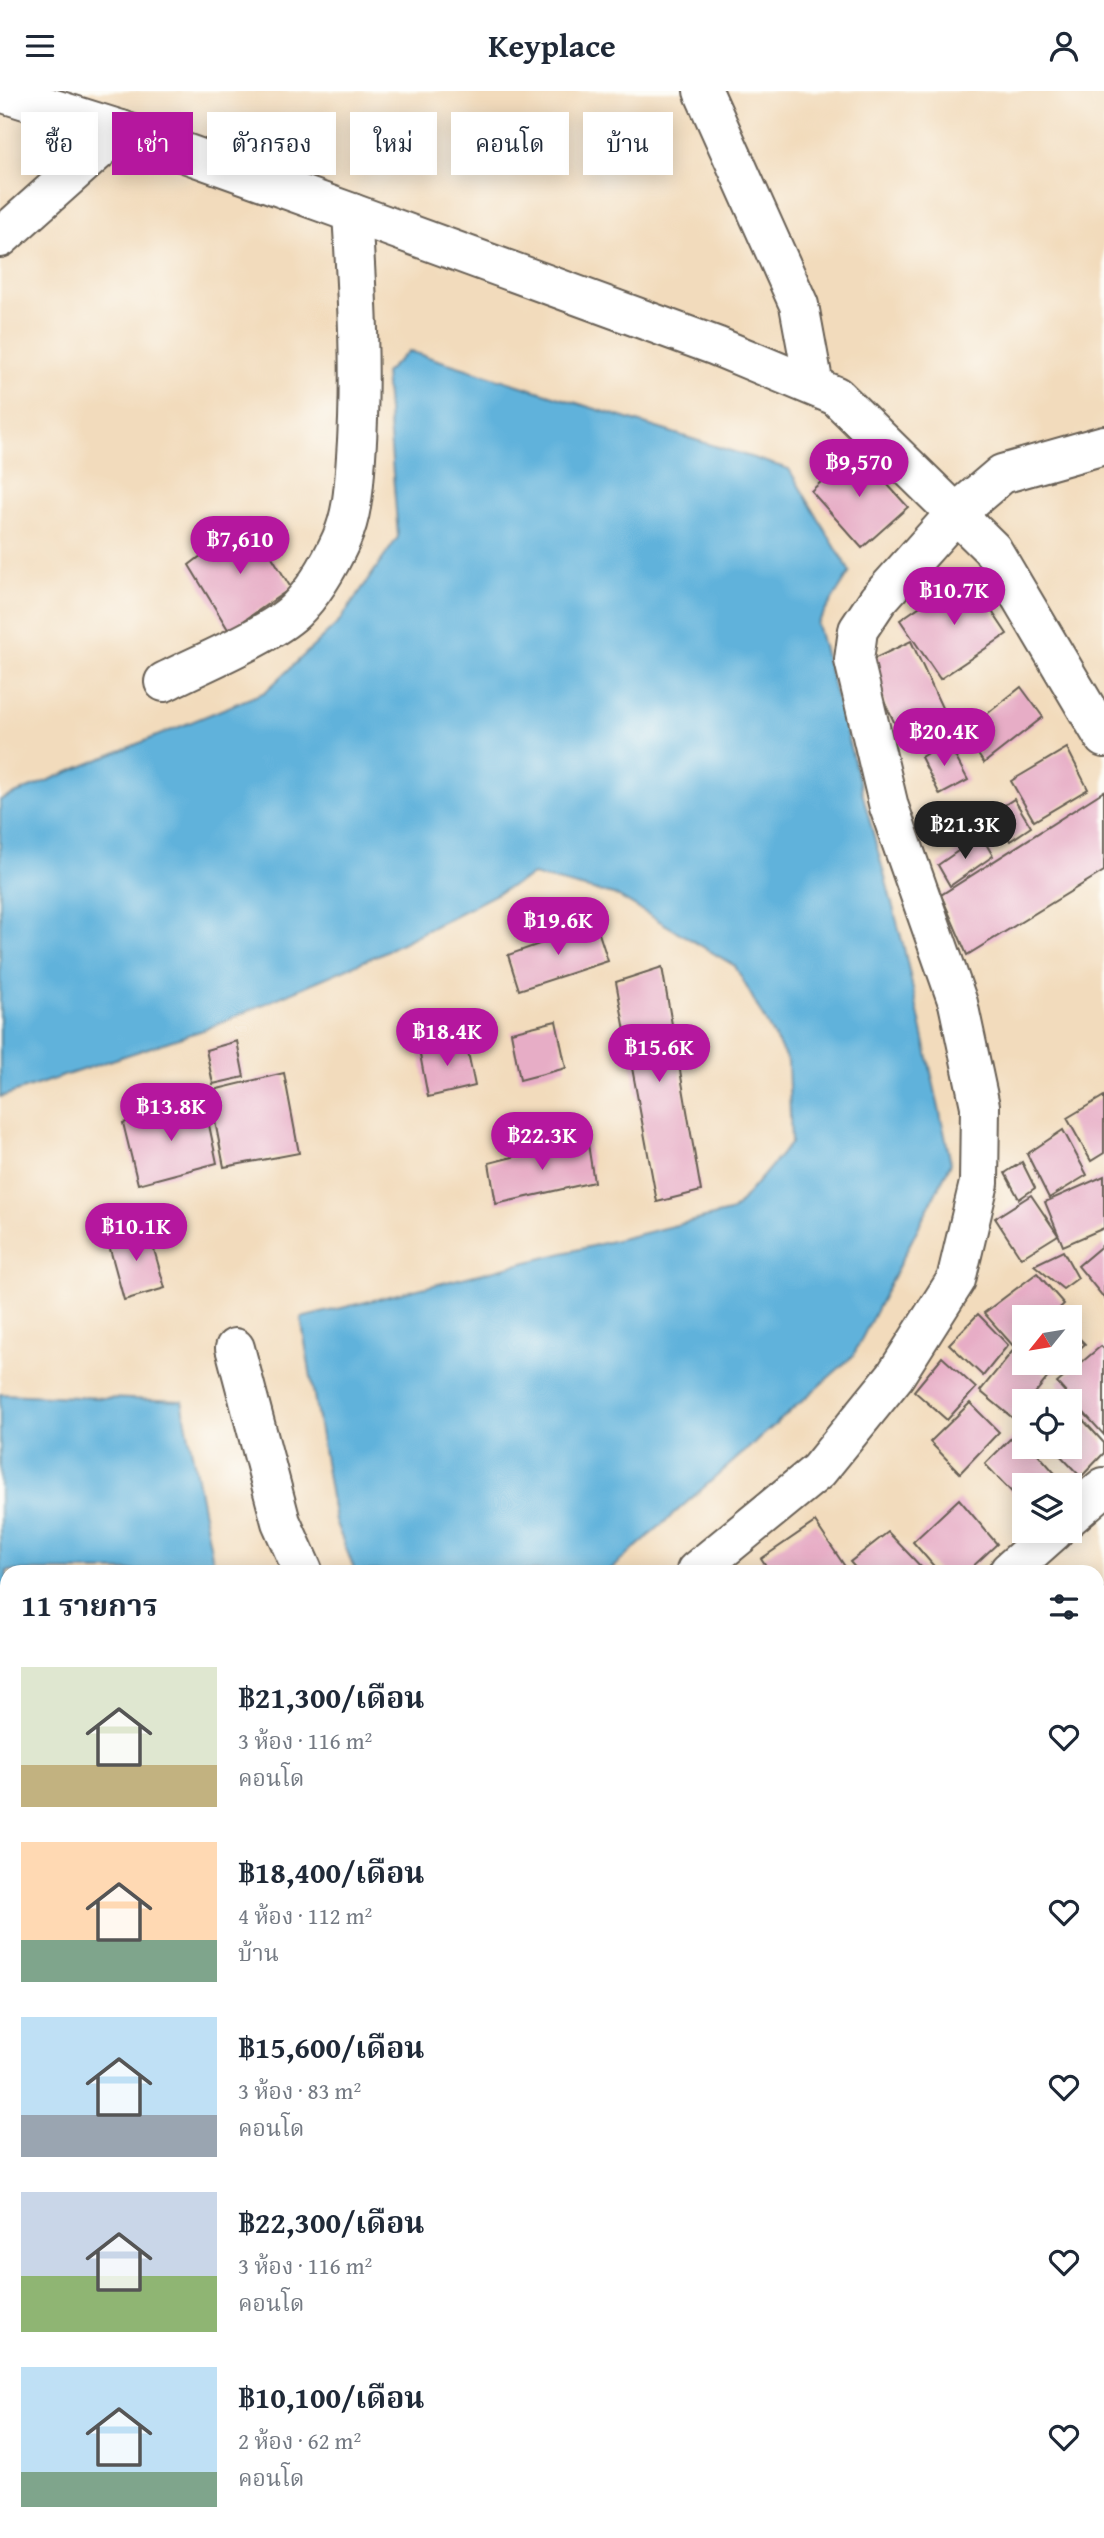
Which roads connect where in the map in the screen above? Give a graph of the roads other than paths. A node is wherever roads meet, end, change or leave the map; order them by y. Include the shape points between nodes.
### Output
1 (703, 91) edge
2 (0, 92) edge
3 (112, 127) edge
4 (112, 138) edge
5 (193, 156) edge
6 (352, 213) junction
7 (0, 238) edge
8 (814, 386) junction
9 (1104, 446) edge
10 (955, 514) junction
11 (164, 681) dead end
12 (1104, 738) edge
13 (235, 1347) dead end
14 (1104, 1487) edge
15 (1082, 1506) edge
16 (1040, 1543) edge
17 (300, 1565) edge
18 (703, 1565) edge
19 (1016, 1565) edge

1 - 8 street via 799,305
2 - 3 street
4 - 7 street
5 - 6 street
6 - 8 street
6 - 11 street via 360,342 353,497 342,539 294,612
8 - 10 street via 836,396
9 - 10 street via 1002,474
10 - 12 street via 992,549
10 - 18 street via 878,600 858,630 854,660 889,807 958,1003 980,1106 979,1183 956,1280 895,1376 818,1471
13 - 17 street via 281,1522
14 - 15 street
16 - 19 street

